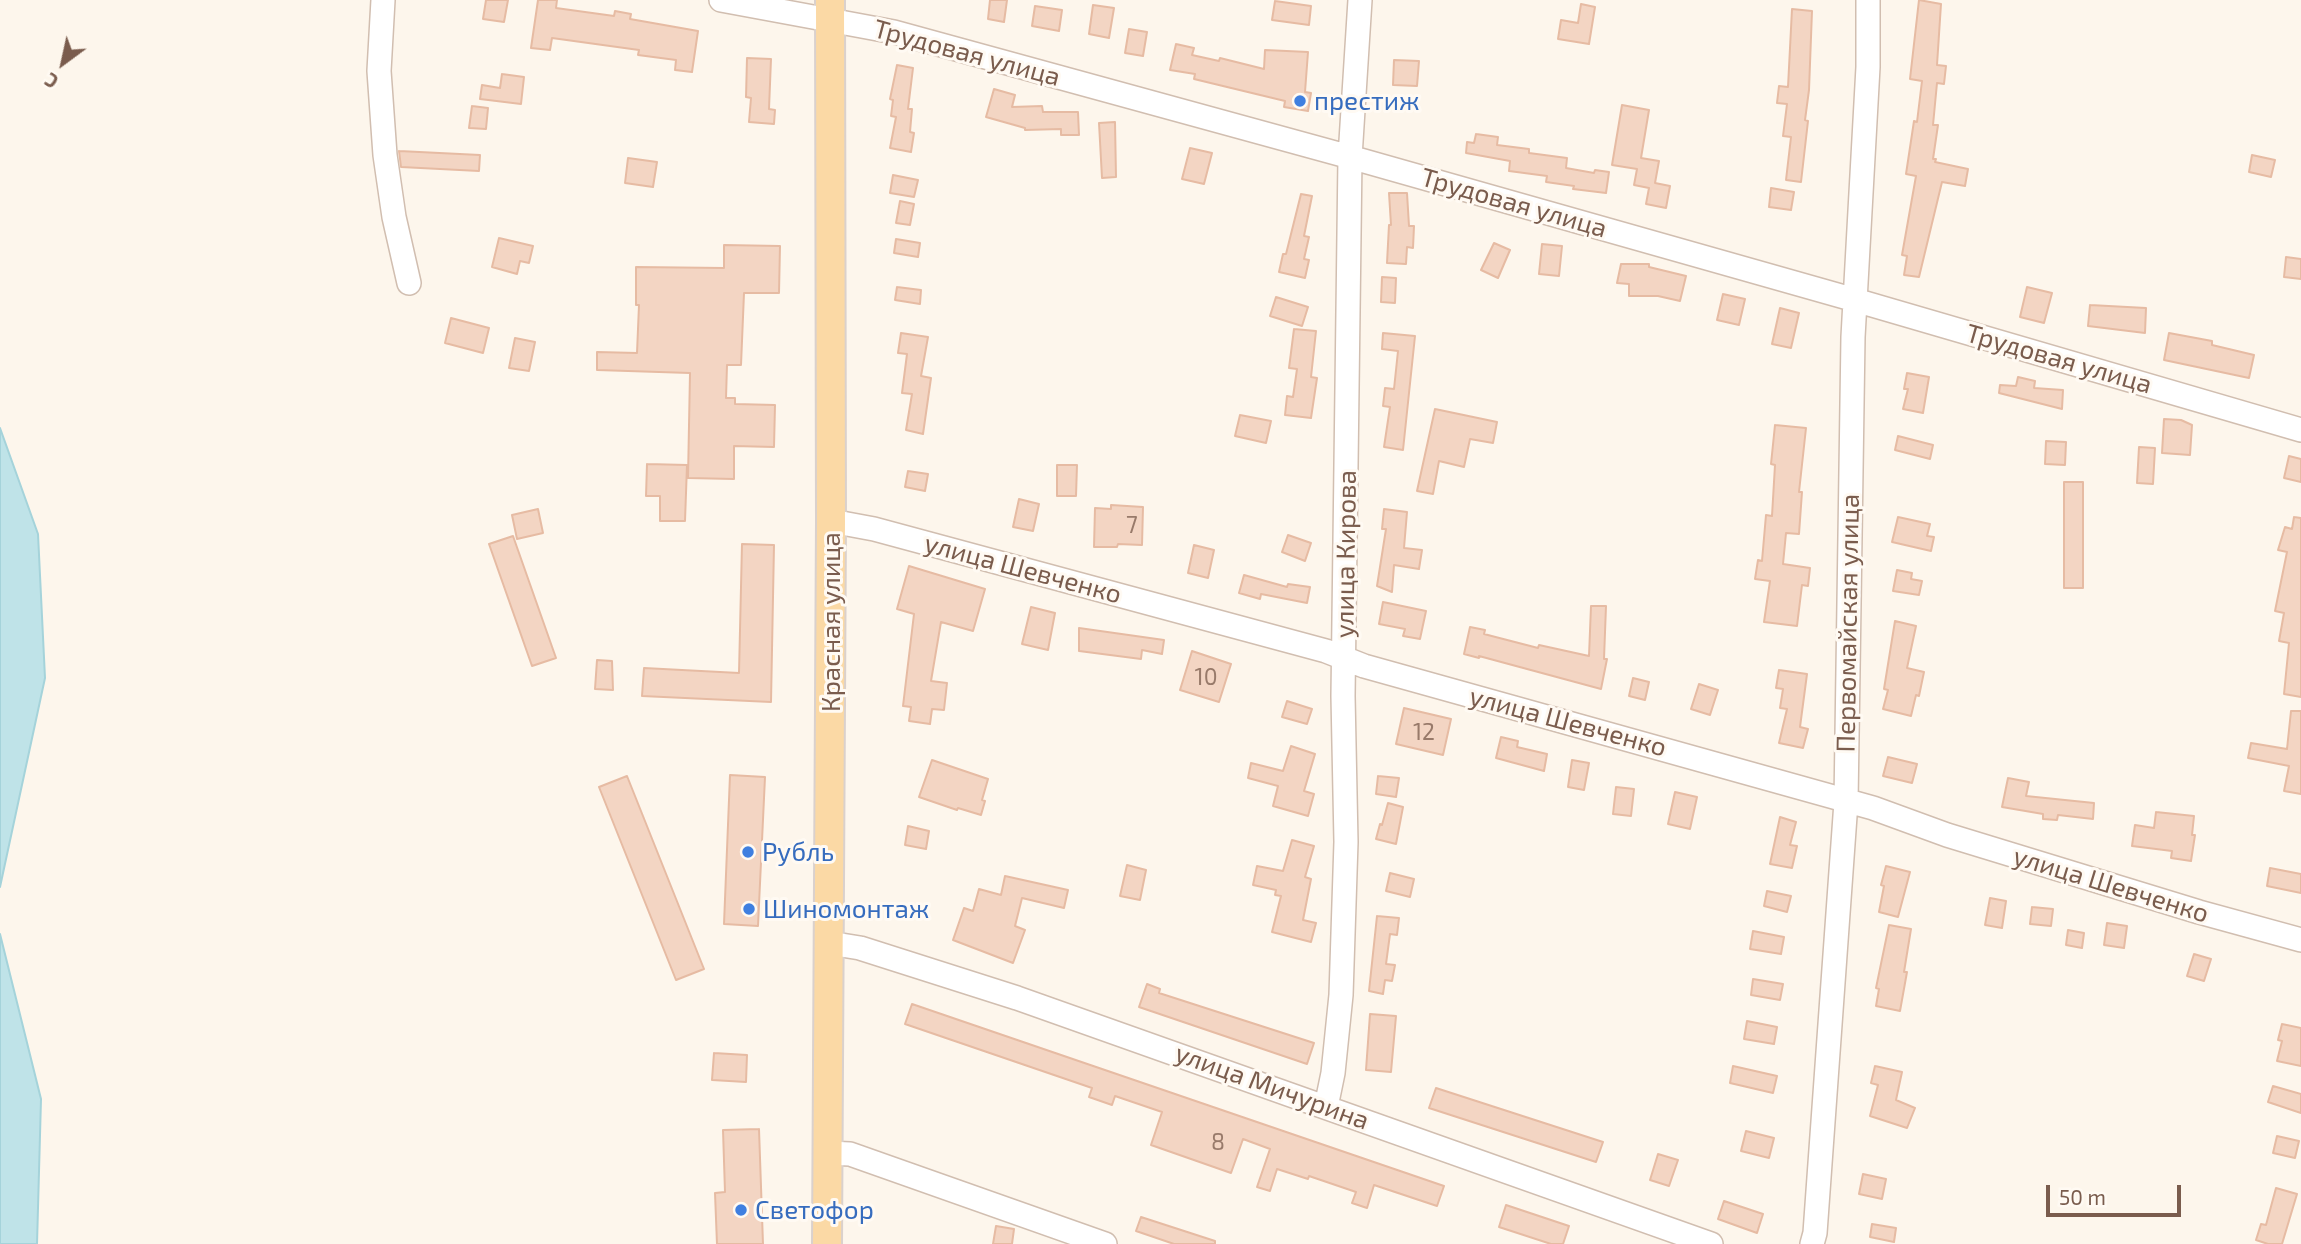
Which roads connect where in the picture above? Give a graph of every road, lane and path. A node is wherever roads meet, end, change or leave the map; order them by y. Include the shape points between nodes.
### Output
1 (383, 0) edge
2 (721, 0) edge
3 (1360, 0) edge
4 (1868, 0) edge
5 (830, 10) edge
6 (1350, 157) junction
7 (409, 282) dead end
8 (1855, 300) junction
9 (2301, 430) edge
10 (831, 521) junction
11 (1345, 658) junction
12 (1846, 802) junction
13 (2301, 940) edge
14 (829, 943) junction
15 (1326, 1107) junction
16 (827, 1153) junction
17 (827, 1244) edge
18 (1105, 1244) edge
19 (1711, 1244) edge
20 (1812, 1244) edge

1 - 7 street via 379,71 385,155
2 - 5 street, Трудовая улица
3 - 6 street, улица Кирова
4 - 8 street, Первомайская улица
5 - 6 street, Трудовая улица via 894,32
5 - 10 main road, Красная улица
6 - 8 street, Трудовая улица
6 - 11 street, улица Кирова
8 - 9 street, Трудовая улица
8 - 12 street, Первомайская улица
10 - 11 street, улица Шевченко
10 - 14 main road, Красная улица
11 - 12 street, улица Шевченко
11 - 15 street, улица Кирова via 1341,995
12 - 13 street, улица Шевченко
12 - 20 street, Первомайская улица
14 - 15 street, улица Мичурина via 860,948 1017,998
14 - 16 main road, Красная улица
15 - 19 street, улица Мичурина
16 - 17 main road, Красная улица
16 - 18 street via 850,1154

